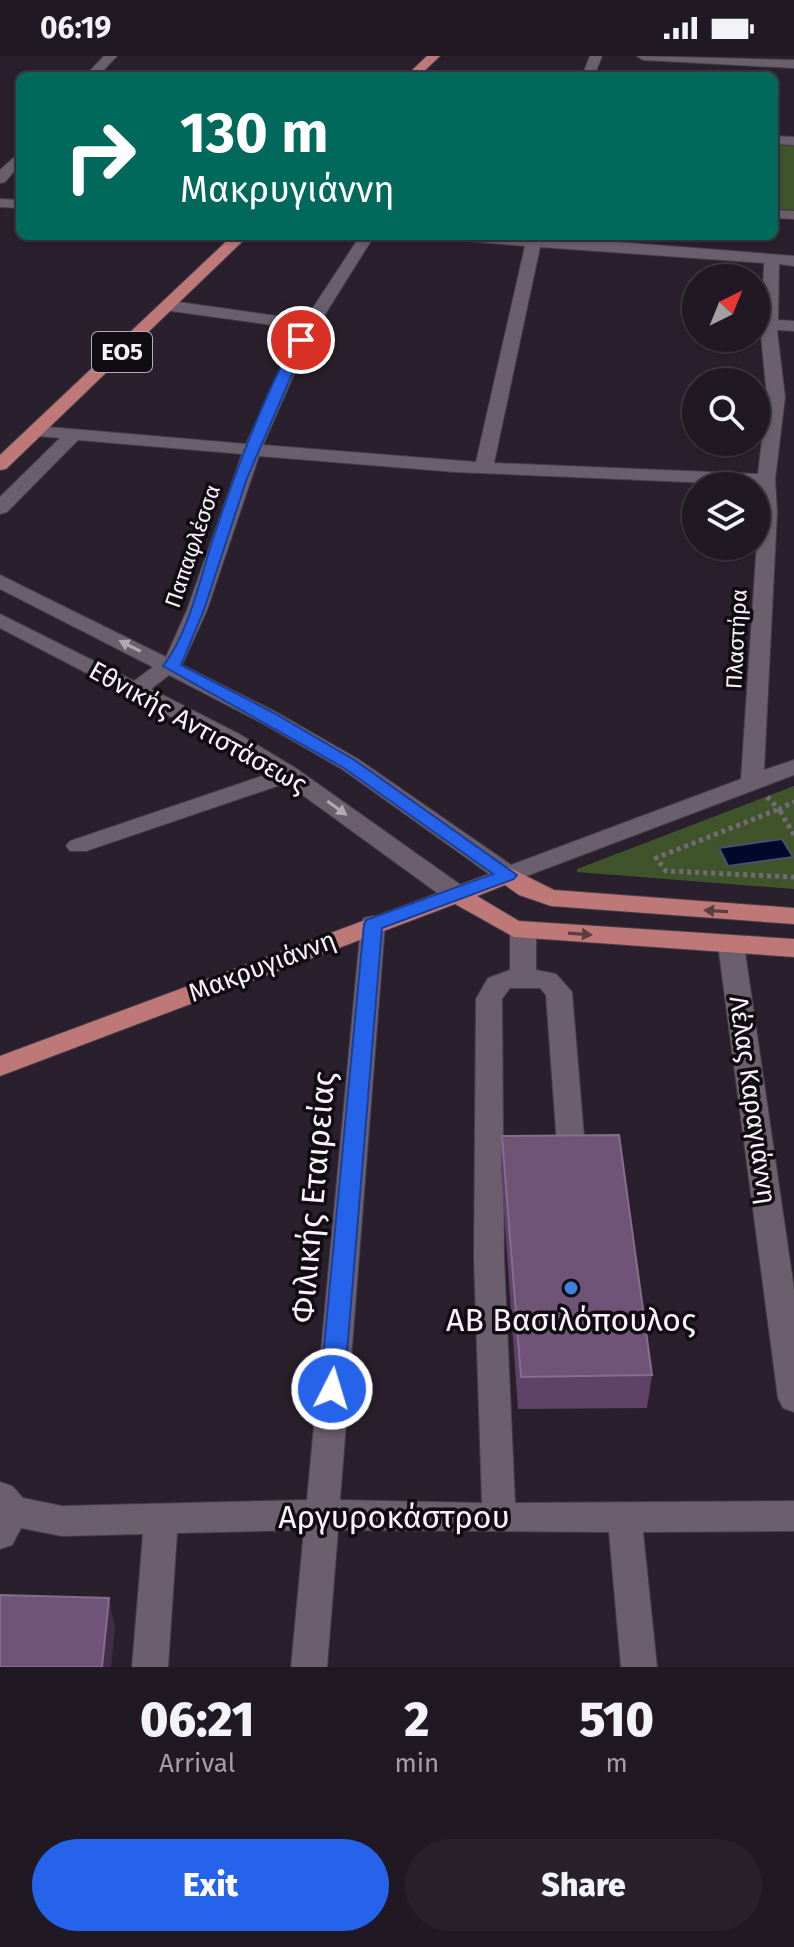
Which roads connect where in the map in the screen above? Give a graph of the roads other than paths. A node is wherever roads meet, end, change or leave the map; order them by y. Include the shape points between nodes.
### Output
1 (111, 56) edge
2 (434, 56) edge
3 (643, 56) edge
4 (794, 64) edge
5 (95, 72) edge
6 (416, 72) edge
7 (16, 161) edge
8 (0, 179) edge
9 (237, 240) edge
10 (365, 240) edge
11 (533, 240) edge
12 (545, 240) edge
13 (772, 259) junction
14 (794, 261) edge
15 (171, 306) junction
16 (770, 325) junction
17 (311, 326) junction
18 (794, 326) edge
19 (37, 431) junction
20 (73, 435) junction
21 (253, 450) junction
22 (0, 465) edge
23 (484, 467) junction
24 (767, 472) edge
25 (682, 475) edge
26 (0, 508) edge
27 (765, 560) edge
28 (0, 581) edge
29 (0, 620) edge
30 (171, 666) junction
31 (137, 689) junction
32 (794, 767) edge
33 (289, 774) junction
34 (752, 782) junction
35 (78, 846) dead end
36 (508, 875) junction
37 (456, 894) junction
38 (794, 916) edge
39 (373, 924) junction
40 (523, 930) junction
41 (731, 945) junction
42 (794, 948) edge
43 (523, 978) junction
44 (0, 1066) edge
45 (510, 1161) junction
46 (794, 1398) edge
47 (4, 1514) edge
48 (320, 1515) junction
49 (624, 1515) junction
50 (794, 1516) edge
51 (499, 1518) junction
52 (161, 1519) junction
53 (150, 1667) edge
54 (309, 1667) edge
55 (639, 1667) edge

1 - 5 street
2 - 6 main road
3 - 4 street
7 - 8 street
9 - 15 main road, ΕΟ5
10 - 17 street, Παπαφλέσσα
11 - 23 street
12 - 13 street
13 - 14 street
13 - 16 street, Πλαστήρα
15 - 17 street
15 - 19 main road, ΕΟ5
16 - 18 street
16 - 24 street, Πλαστήρα via 776,397
17 - 21 street, Παπαφλέσσα
19 - 20 street
19 - 22 main road, ΕΟ5
20 - 21 street
20 - 26 street
21 - 23 street
21 - 30 street, Παπαφλέσσα via 197,610
23 - 25 street
27 - 34 street, Πλαστήρα
30 -> 28 street, Εθνικής Αντιστάσεως
29 - 31 street, Εθνικής Αντιστάσεως
30 - 31 street, Παπαφλέσσα
30 - 36 street, Εθνικής Αντιστάσεως via 350,764
31 - 33 street, Εθνικής Αντιστάσεως
32 - 34 street, Μακρυγιάννη
33 - 35 street
33 -> 37 street, Εθνικής Αντιστάσεως
34 - 36 street, Μακρυγιάννη
36 - 37 main road, Μακρυγιάννη
38 -> 36 main road, Εθνικής Αντιστάσεως via 551,898
37 - 39 main road, Μακρυγιάννη
37 - 40 main road, Εθνικής Αντιστάσεως via 506,926
39 - 44 main road, Μακρυγιάννη
39 - 48 street, Φιλικής Εταιρείας
40 -> 41 main road, Εθνικής Αντιστάσεως
40 - 43 street
41 - 42 main road, Εθνικής Αντιστάσεως
41 - 46 street, Λέλας Καραγιάννη
43 - 45 street via 502,979 491,990
43 - 45 street via 547,980 559,992 571,1149 556,1160
45 - 51 street via 489,1329
47 - 52 street, Αργυροκάστρου via 62,1521
48 - 51 street, Αργυροκάστρου
48 - 52 street, Αργυροκάστρου
48 - 54 street, Φιλικής Εταιρείας
49 - 50 street, Αργυροκάστρου
49 - 51 street, Αργυροκάστρου
49 - 55 street
52 - 53 street

